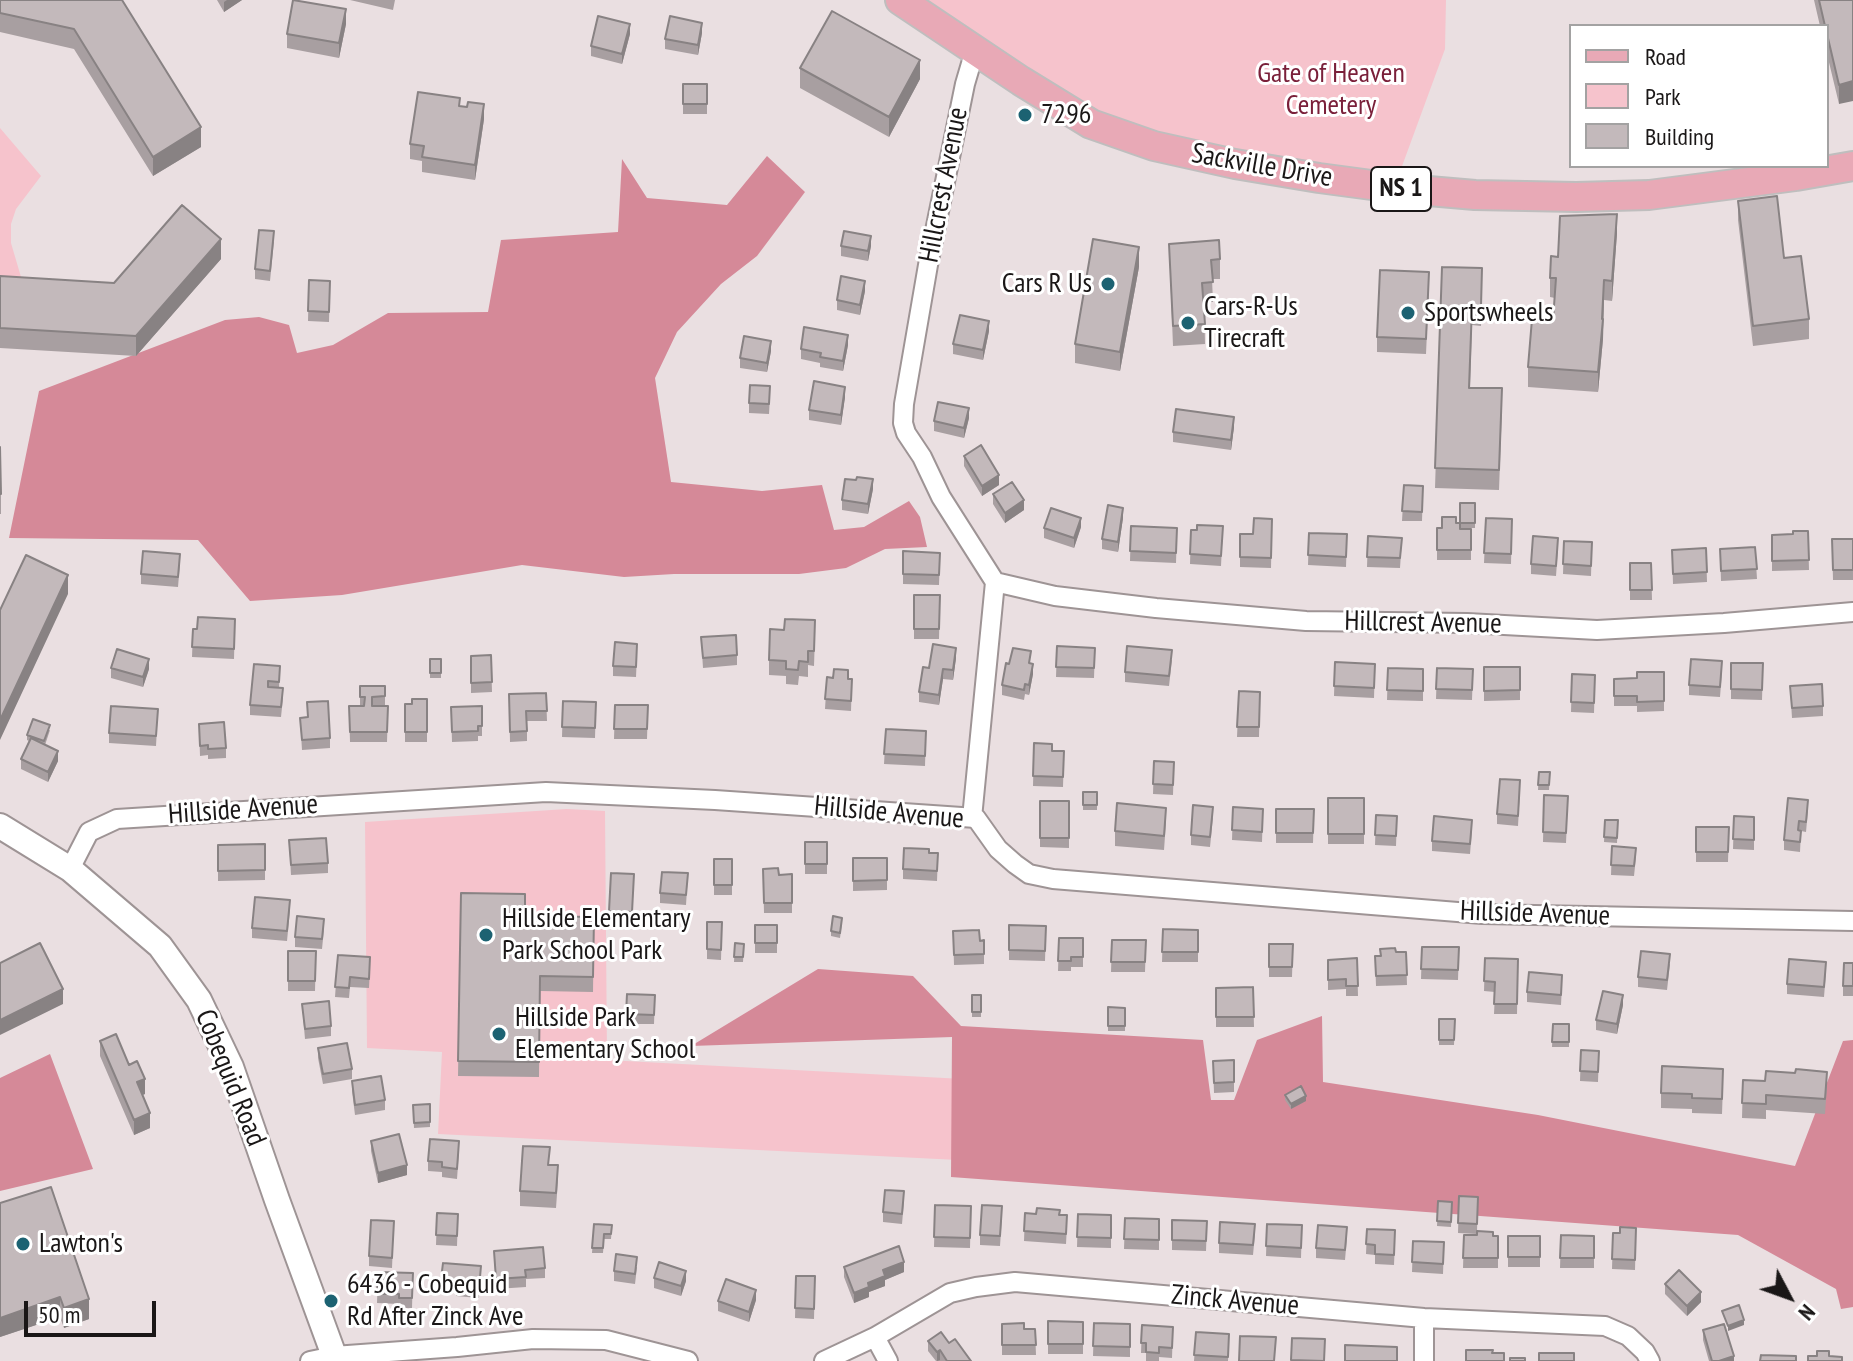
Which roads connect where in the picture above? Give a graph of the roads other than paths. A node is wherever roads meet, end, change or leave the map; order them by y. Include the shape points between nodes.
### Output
1 (900, 0) edge
2 (975, 50) junction
3 (1853, 166) edge
4 (995, 582) junction
5 (1853, 612) edge
6 (972, 818) junction
7 (0, 826) edge
8 (70, 869) junction
9 (1853, 921) edge
10 (1424, 1318) junction
11 (875, 1337) junction
12 (327, 1359) edge
13 (688, 1361) edge
14 (824, 1361) edge
15 (888, 1361) edge
16 (1424, 1361) edge
17 (1650, 1361) edge

1 - 2 main road, Sackville Drive / NS 1
2 - 3 main road, Sackville Drive / NS 1 via 1091,124 1154,146 1394,188 1475,195 1634,196
2 - 4 street, Hillcrest Avenue via 928,265 903,423 941,497
4 - 5 street, Hillcrest Avenue via 1055,596 1306,621 1597,630
4 - 6 street
6 - 8 street, Hillside Avenue via 546,792 415,799 117,819 89,832
6 - 9 street, Hillside Avenue via 1015,864 1029,874 1053,879 1482,914
7 - 8 main road, Cobequid Road
8 - 12 main road, Cobequid Road via 160,946 199,1000 231,1067
10 - 11 street, Zinck Avenue via 1015,1282 950,1293
10 - 16 street
10 - 17 street, Zinck Avenue via 1605,1326 1628,1336
11 - 14 street, Zinck Avenue
11 - 15 street
12 - 13 street via 533,1339 606,1340

